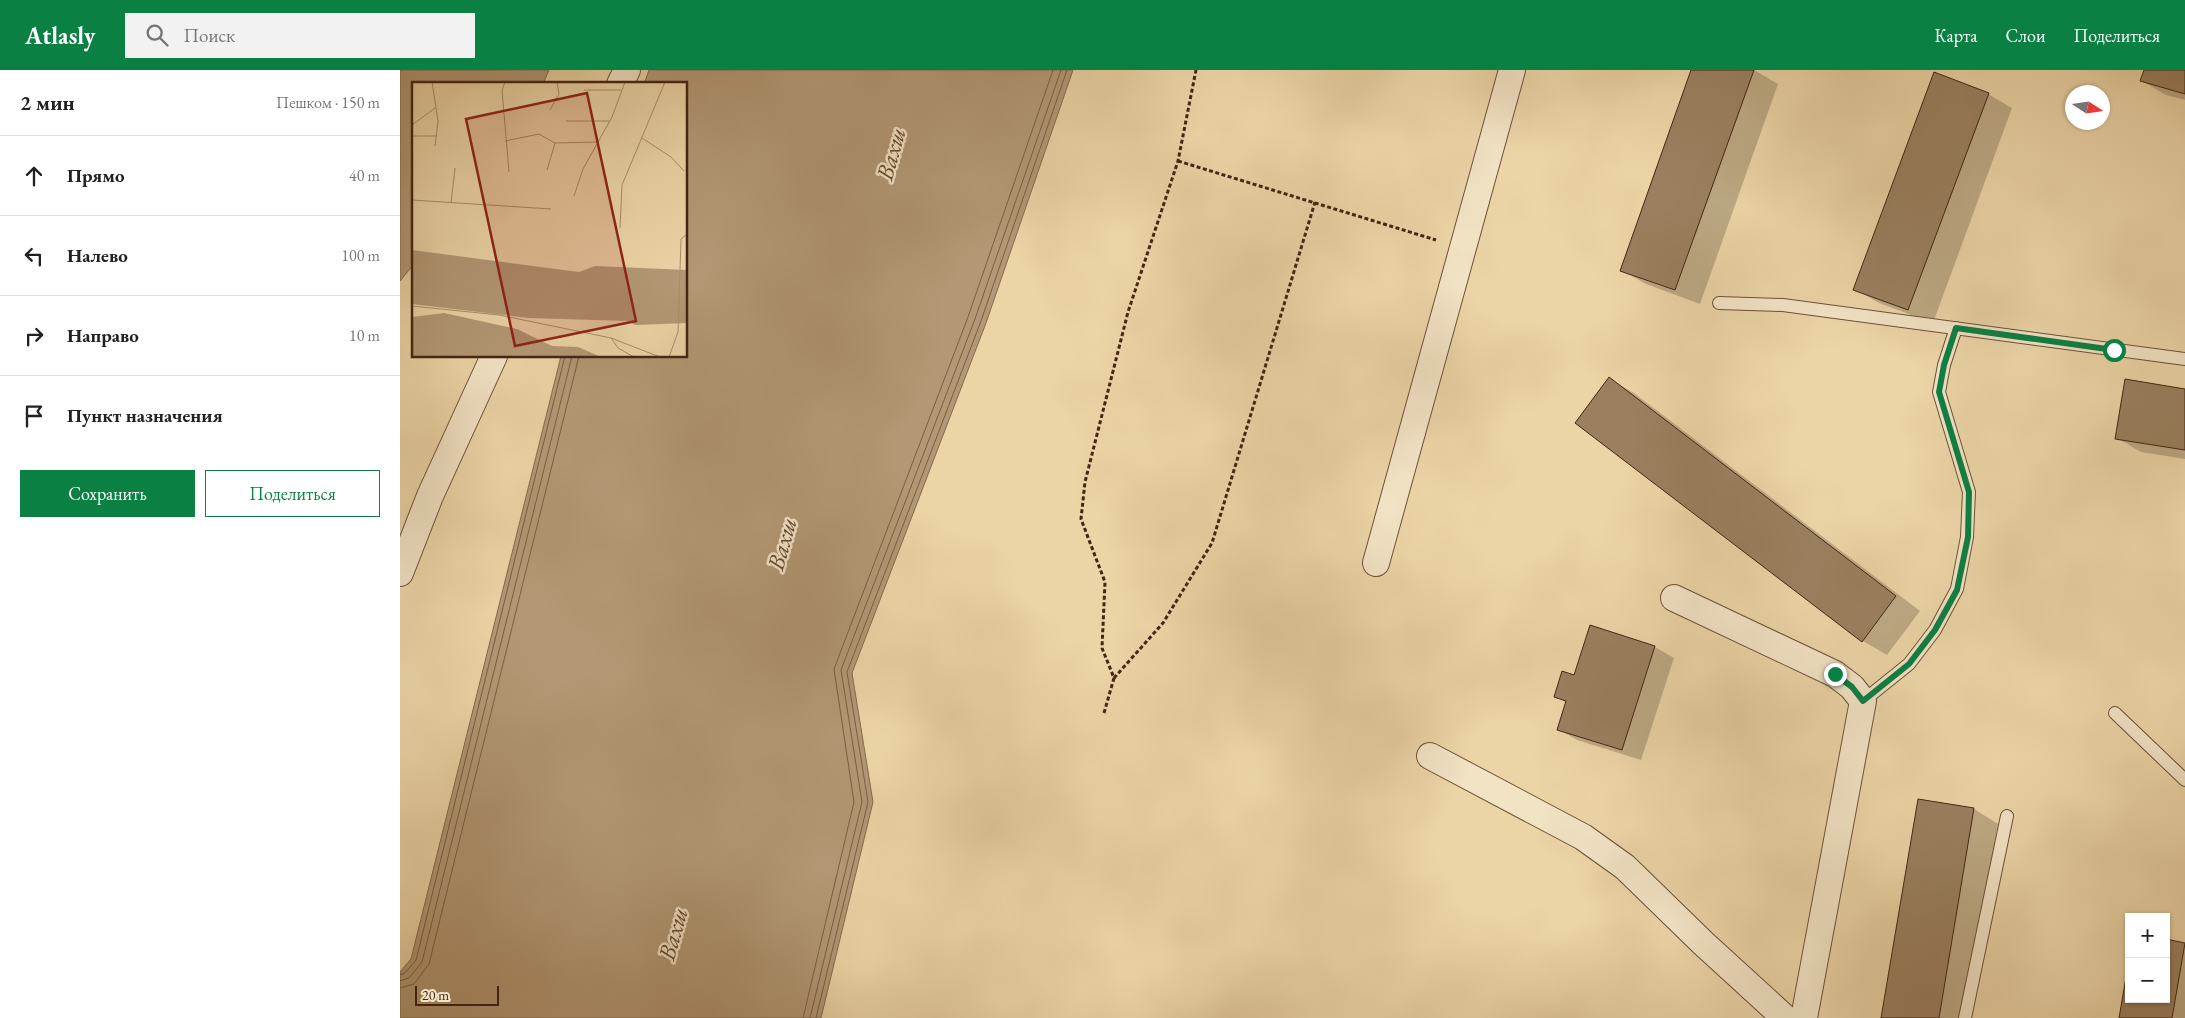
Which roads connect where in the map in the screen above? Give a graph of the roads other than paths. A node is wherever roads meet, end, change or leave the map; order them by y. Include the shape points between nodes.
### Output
1 (627, 70) edge
2 (1512, 70) edge
3 (621, 82) edge
4 (1718, 303) dead end
5 (1956, 328) junction
6 (493, 358) edge
7 (2185, 360) edge
8 (1376, 564) dead end
9 (400, 572) edge
10 (1674, 598) dead end
11 (1863, 701) junction
12 (2115, 713) dead end
13 (1430, 756) dead end
14 (2185, 780) edge
15 (2007, 816) dead end
16 (1785, 1018) edge
17 (1804, 1018) edge
18 (1965, 1018) edge

1 - 3 street
2 - 8 street
4 - 5 lane via 1783,305
5 - 7 lane
5 - 11 lane via 1939,392 1969,492 1968,537 1957,590 1935,630 1909,664
6 - 9 street via 430,496
10 - 11 street via 1835,674
11 - 17 street
12 - 14 lane
13 - 16 street via 1583,837 1625,867
15 - 18 lane

